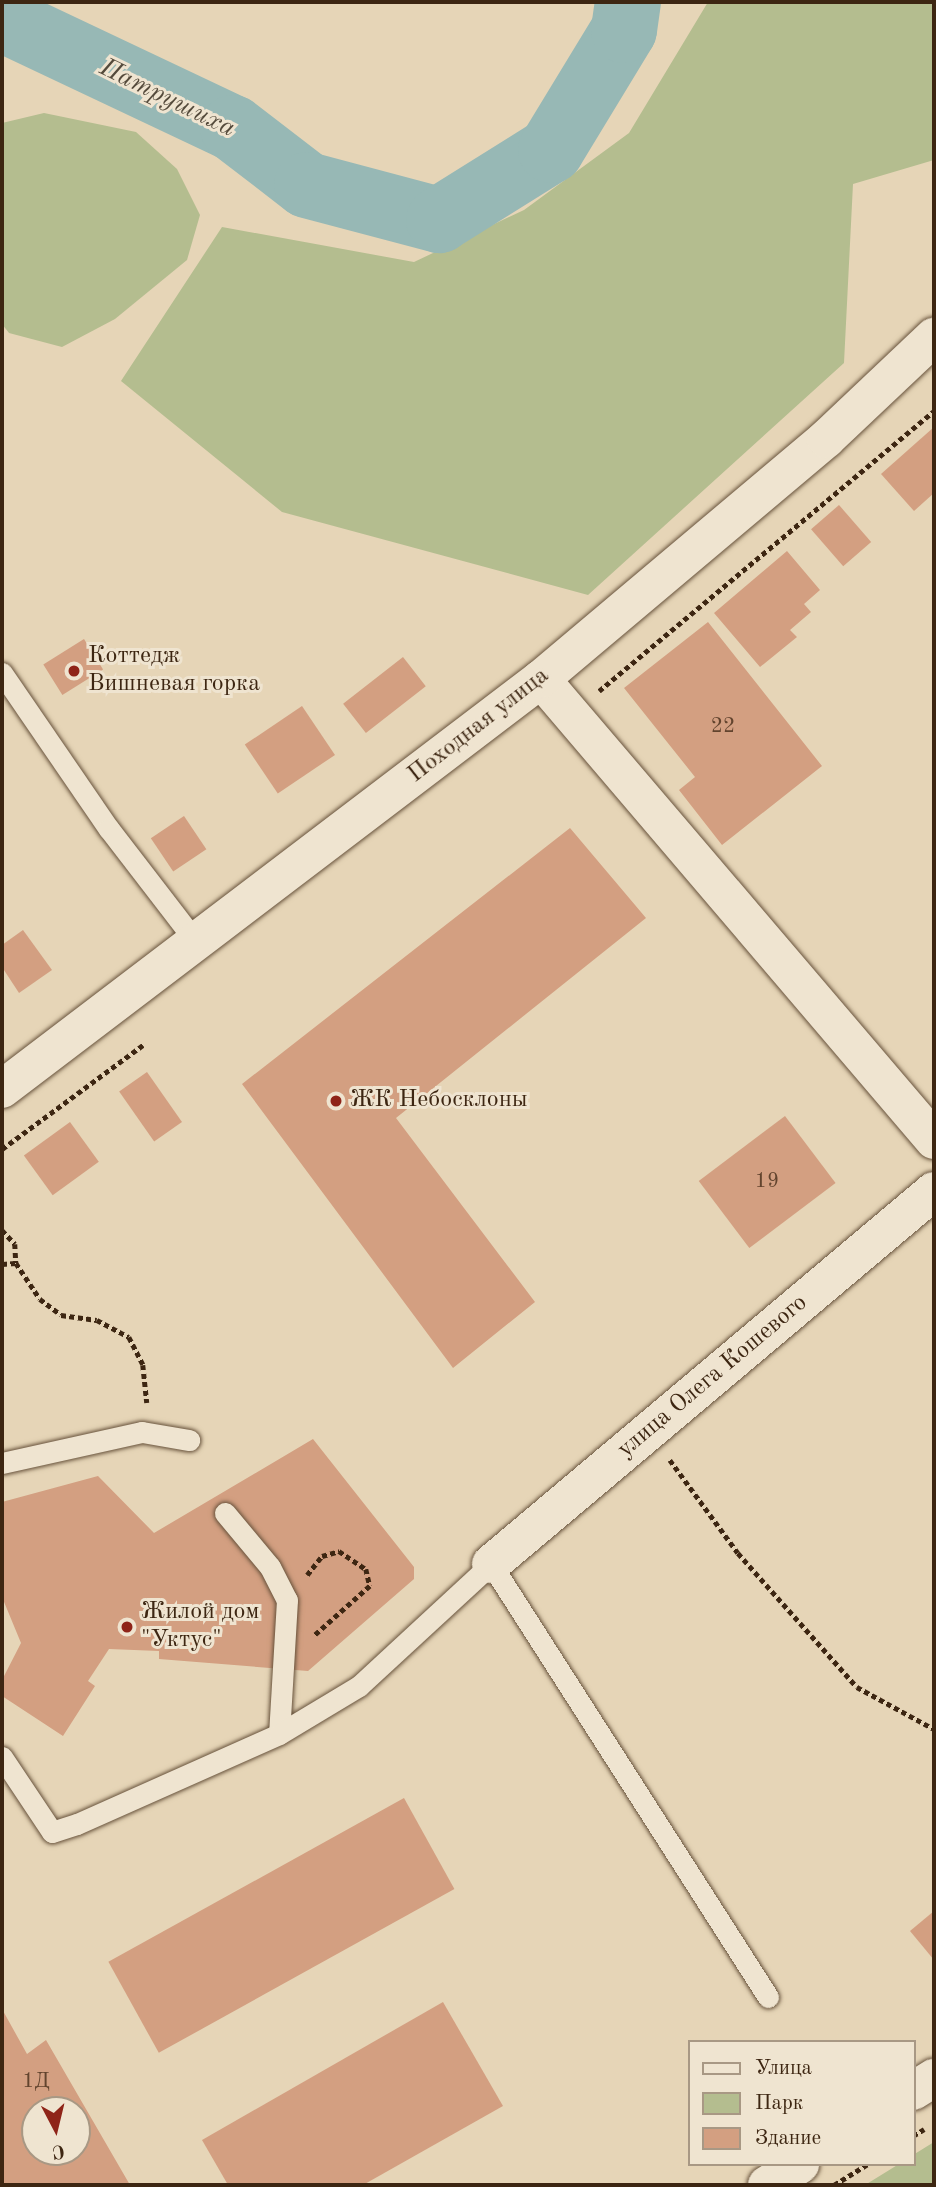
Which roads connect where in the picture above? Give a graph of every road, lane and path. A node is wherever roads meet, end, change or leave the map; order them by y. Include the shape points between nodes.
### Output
1 (934, 337) edge
2 (934, 411) edge
3 (2, 673) edge
4 (541, 679) junction
5 (571, 714) junction
6 (196, 942) junction
7 (142, 1045) dead end
8 (2, 1089) edge
9 (934, 1140) edge
10 (2, 1149) edge
11 (934, 1191) edge
12 (2, 1230) edge
13 (16, 1263) junction
14 (2, 1264) edge
15 (649, 1431) junction
16 (142, 1432) junction
17 (189, 1440) dead end
18 (2, 1463) edge
19 (225, 1513) dead end
20 (491, 1564) junction
21 (286, 1616) junction
22 (284, 1645) junction
23 (934, 1729) edge
24 (279, 1734) junction
25 (2, 1757) edge
26 (768, 1997) dead end
27 (934, 2078) edge
28 (915, 2090) edge
29 (797, 2166) edge
30 (865, 2166) edge
31 (767, 2185) edge
32 (834, 2185) edge

1 - 4 street, Походная улица via 825,439
2 - 5 path
3 - 6 lane via 109,829
4 - 5 street
4 - 6 street, Походная улица
5 - 9 street
6 - 8 street, Походная улица
7 - 10 path
11 - 15 street, улица Олега Кошевого
12 - 13 path via 15,1244
13 - 14 path
13 - 16 path via 48,1306 73,1319 116,1327 129,1337 146,1380
15 - 20 street, улица Олега Кошевого
15 - 23 path via 738,1553 857,1687
16 - 17 lane
16 - 18 lane
19 - 21 lane via 270,1567 287,1600
20 - 24 lane via 359,1686
20 - 26 lane
21 - 22 lane
21 - 22 path via 304,1600 306,1575 322,1556 339,1550 366,1569 370,1586 321,1633
22 - 24 lane
24 - 25 lane via 52,1832
27 - 28 street
29 - 31 street
30 - 32 path

